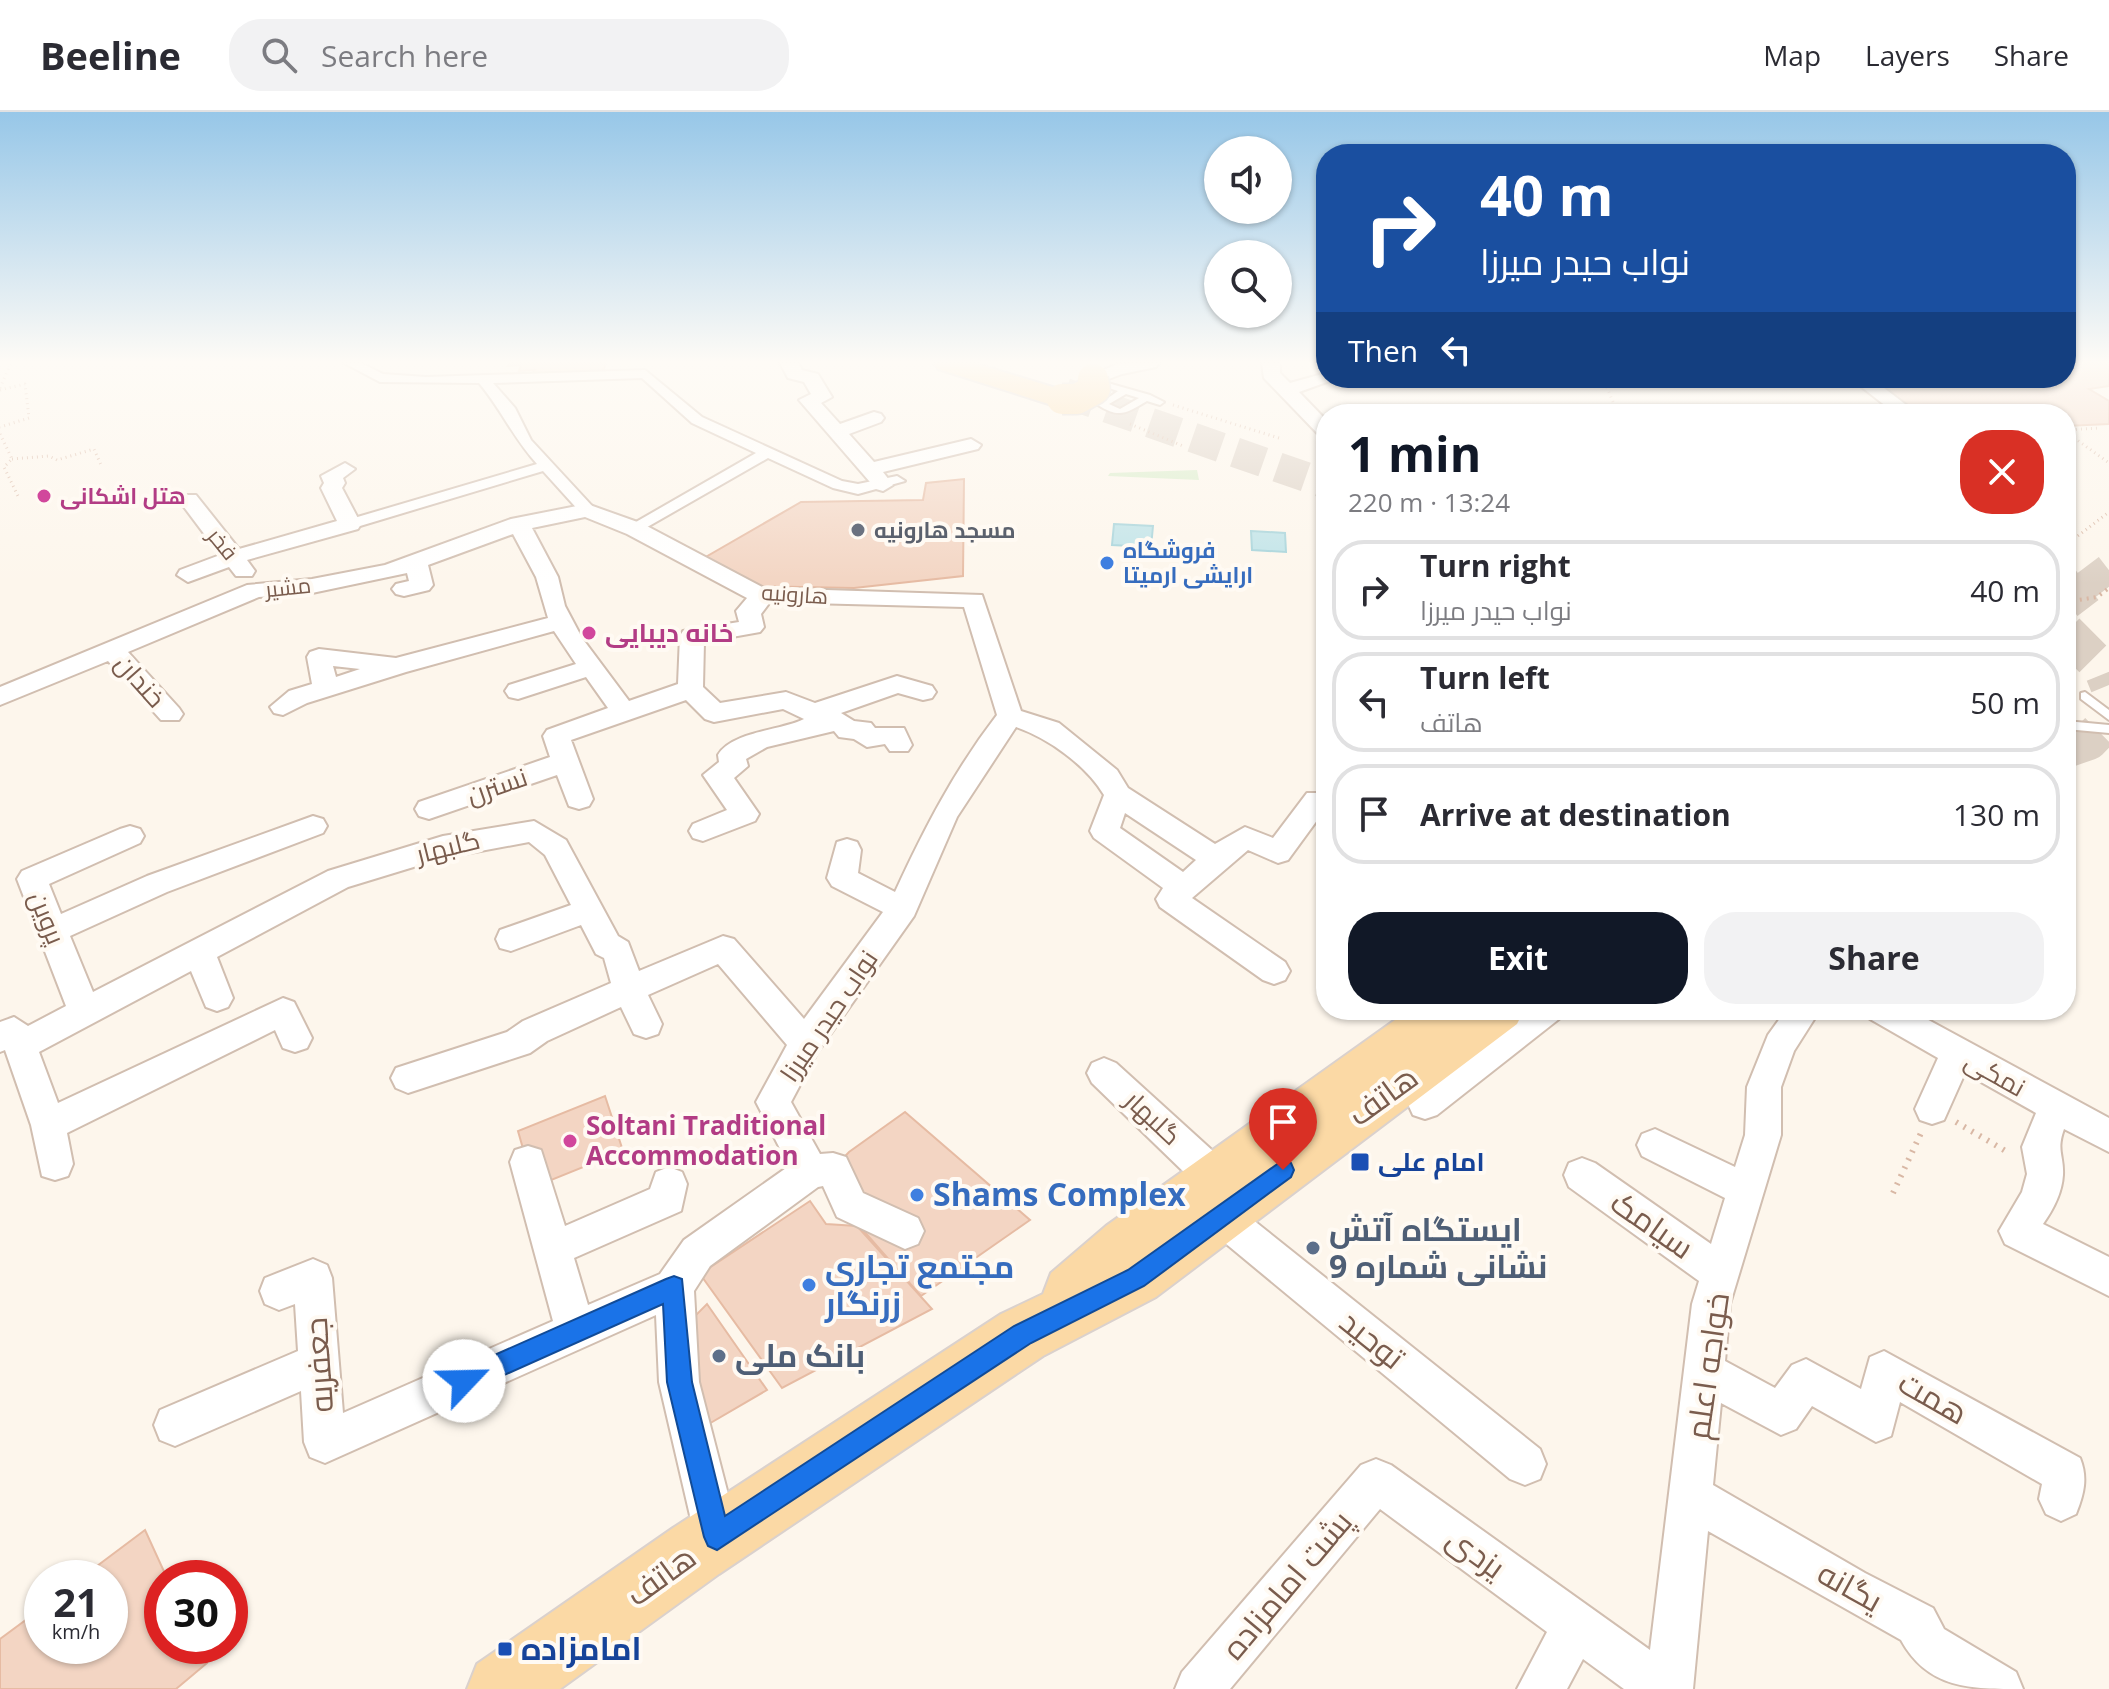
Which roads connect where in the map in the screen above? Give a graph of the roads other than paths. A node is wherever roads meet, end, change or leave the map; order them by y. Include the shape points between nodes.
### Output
1 (522, 437) edge
2 (732, 437) edge
3 (837, 437) edge
4 (971, 445) dead end
5 (767, 453) junction
6 (548, 465) junction
7 (345, 469) dead end
8 (890, 483) dead end
9 (858, 486) junction
10 (196, 499) dead end
11 (587, 510) junction
12 (350, 524) junction
13 (519, 524) junction
14 (635, 529) junction
15 (234, 557) junction
16 (416, 562) junction
17 (188, 575) dead end
18 (404, 589) dead end
19 (255, 590) junction
20 (759, 595) junction
21 (561, 622) junction
22 (111, 649) junction
23 (591, 667) junction
24 (690, 689) junction
25 (518, 691) dead end
26 (923, 692) dead end
27 (2085, 696) dead end
28 (0, 697) edge
29 (283, 707) dead end
30 (624, 712) junction
31 (170, 714) dead end
32 (1010, 716) junction
33 (2109, 716) edge
34 (818, 719) junction
35 (2076, 726) edge
36 (2109, 729) edge
37 (899, 745) dead end
38 (566, 762) junction
39 (1118, 795) junction
40 (579, 799) dead end
41 (1316, 801) edge
42 (429, 809) dead end
43 (313, 826) dead end
44 (703, 831) dead end
45 (130, 836) dead end
46 (847, 850) dead end
47 (1216, 859) junction
48 (1184, 888) junction
49 (903, 908) junction
50 (589, 910) junction
51 (52, 931) junction
52 (511, 939) dead end
53 (200, 952) junction
54 (1274, 971) dead end
55 (629, 989) junction
56 (217, 998) dead end
57 (85, 1012) junction
58 (1395, 1020) edge
59 (1431, 1020) edge
60 (1486, 1020) edge
61 (1535, 1020) edge
62 (1797, 1020) edge
63 (1898, 1020) edge
64 (646, 1024) dead end
65 (295, 1038) dead end
66 (10, 1042) edge
67 (805, 1043) junction
68 (1957, 1054) junction
69 (1104, 1073) dead end
70 (408, 1078) dead end
71 (1425, 1104) dead end
72 (2055, 1108) junction
73 (1932, 1109) road end
74 (48, 1125) junction
75 (2109, 1136) edge
76 (1655, 1145) dead end
77 (528, 1162) dead end
78 (55, 1164) dead end
79 (1201, 1164) junction
80 (811, 1171) junction
81 (1582, 1175) dead end
82 (669, 1184) dead end
83 (1747, 1191) junction
84 (1220, 1216) junction
85 (905, 1231) dead end
86 (1125, 1245) junction
87 (553, 1249) junction
88 (1721, 1274) junction
89 (2109, 1277) edge
90 (674, 1287) junction
91 (279, 1291) dead end
92 (576, 1331) junction
93 (1022, 1335) junction
94 (319, 1362) junction
95 (1704, 1372) junction
96 (175, 1425) dead end
97 (1525, 1464) dead end
98 (1376, 1480) joint
99 (1690, 1496) junction
100 (2061, 1499) dead end
101 (717, 1537) junction
102 (1576, 1625) junction
103 (502, 1689) edge
104 (1199, 1689) edge
105 (1541, 1689) edge
106 (1666, 1689) edge
107 (1999, 1689) edge

1 - 6 street
2 - 5 street
3 - 9 street
4 - 9 street
5 - 9 street via 838,485
5 - 14 street
6 - 11 street
6 - 12 street
7 - 12 street via 331,476 331,488
8 - 9 street
10 - 15 street, فخر
11 - 13 street, مشیر
11 - 14 street, هارونیه
12 - 15 street
13 - 16 street, مشیر
13 - 21 street via 547,577
14 - 20 street, هارونیه
15 - 17 street
15 - 19 street, فخر
16 - 18 street via 421,585
16 - 19 street, مشیر via 312,586
19 - 22 street, مشیر
20 - 24 street via 758,606 748,611 752,627 692,636
20 - 32 street, هارونیه via 974,600
21 - 23 street
21 - 29 street via 397,666 319,657 326,689
22 - 28 street, مشیر
22 - 31 street, خندان
23 - 25 street
23 - 30 street
24 - 30 street
24 - 34 street via 714,713 786,700
26 - 34 street via 897,684
27 - 33 lane
30 - 38 street via 556,736
32 - 39 street via 1050,729 1107,777
32 - 49 street, نواب حیدر میرزا via 943,817
34 - 37 street via 840,721 848,731 862,729 867,738 895,734
34 - 44 street via 731,755 734,766 717,775 745,814
35 - 36 lane
38 - 40 street
38 - 42 street, نسترن
39 - 47 street
39 - 48 street via 1104,831
41 - 47 street via 1278,852 1245,837
43 - 51 street via 245,837
45 - 51 street, پروین via 32,879
46 - 49 street via 842,878
47 - 48 street
48 - 54 street via 1171,899
49 - 67 street, نواب حیدر میرزا
50 - 52 street
50 - 53 street, گلبهار via 556,848 534,831 443,847 338,879
50 - 55 street, گلبهار via 607,945 617,951
51 - 57 street, پروین
53 - 56 street
53 - 57 street, گلبهار
55 - 64 street, گلبهار
55 - 67 street via 723,948
55 - 70 street via 518,1043
57 - 66 street, گلبهار
58 - 79 main road
59 - 86 main road, هاتف
60 - 84 main road, هاتف
61 - 71 street
62 - 83 street, خواجه اعلم via 1780,1045 1764,1087 1763,1135
63 - 68 street, نمکی
65 - 74 street via 283,1011
66 - 74 street
67 - 80 street, نواب حیدر میرزا via 773,1102
68 - 72 street, نمکی
68 - 73 street
69 - 79 street, گلبهار
72 - 75 street, نمکی
72 - 89 street via 2040,1147 2045,1174 2039,1199 2018,1231
74 - 78 street
76 - 83 street
77 - 87 street
79 - 86 main road
80 - 85 street via 833,1169 850,1205
80 - 90 street via 697,1253
81 - 88 street, سیامک
82 - 87 street via 668,1199
83 - 88 street, خواجه اعلم
84 - 93 main road, هاتف via 1136,1278
84 - 97 street, توحید
86 - 93 main road, هاتف
87 - 92 street
88 - 95 street, خواجه اعلم via 1711,1304
90 - 92 street, جعفریه
90 - 101 street via 679,1382
91 - 94 street, جعفریه via 313,1278
92 - 94 street, جعفریه via 325,1442
93 - 101 main road, هاتف
94 - 96 street
95 - 99 street, خواجه اعلم
95 - 100 street, همت via 1781,1414 1806,1379 1876,1421 1884,1371 2065,1473
98 - 102 street, یزدی
98 - 104 street, پشت امامزاده
99 - 106 street, خواجه اعلم
99 - 107 street, یگانه via 1917,1624 1928,1645
101 - 103 main road, هاتف
102 - 105 street
102 - 106 street, یزدی

